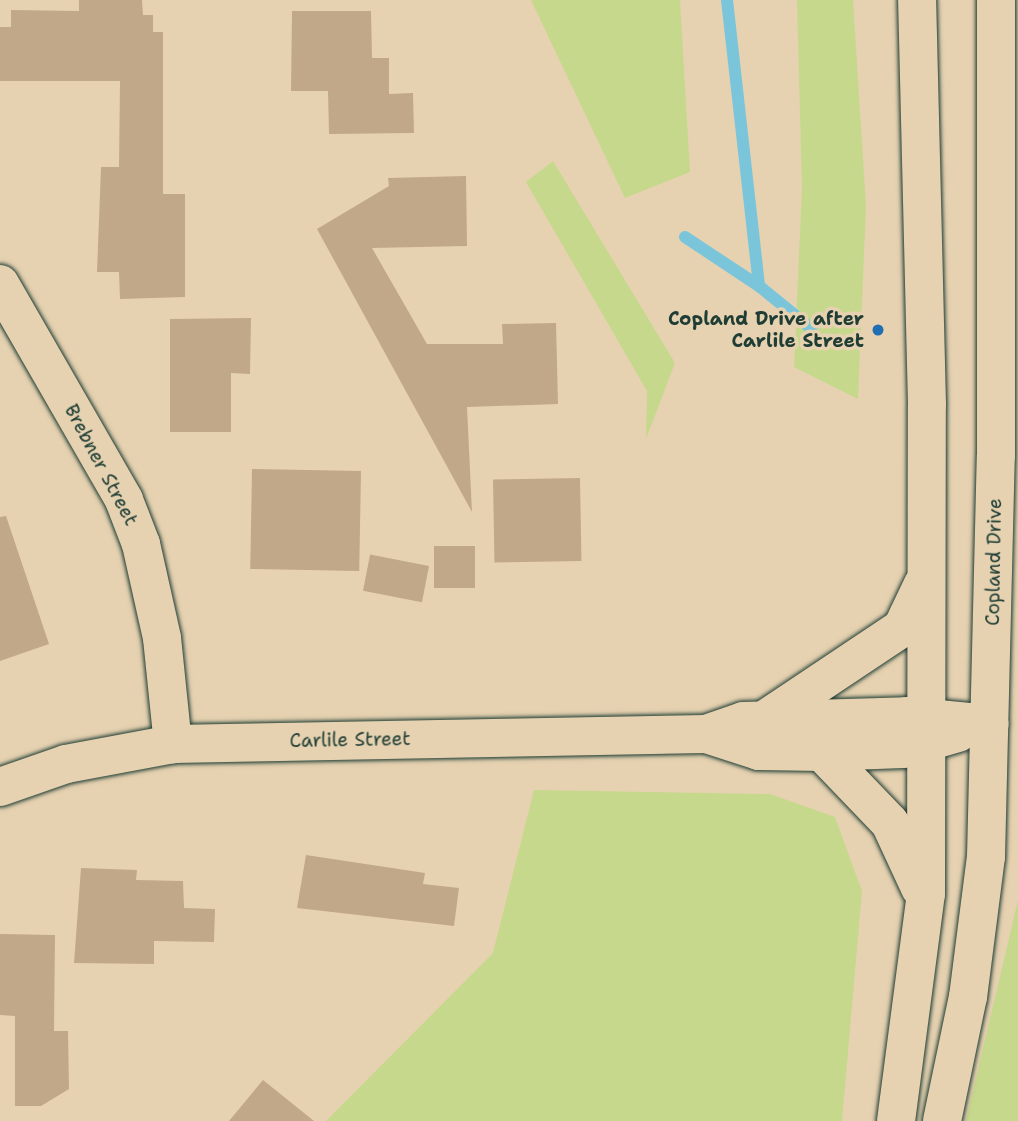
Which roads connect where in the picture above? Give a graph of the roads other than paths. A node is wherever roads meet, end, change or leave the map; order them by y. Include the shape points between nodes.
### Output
1 (917, 0) edge
2 (996, 0) edge
3 (0, 284) edge
4 (927, 573) junction
5 (764, 720) junction
6 (990, 724) junction
7 (926, 730) junction
8 (706, 734) junction
9 (173, 744) junction
10 (822, 752) junction
11 (0, 787) edge
12 (925, 904) junction
13 (896, 1121) edge
14 (942, 1121) edge

1 - 4 main road
2 - 6 main road, Copland Drive via 996,456
3 - 9 main road, Brebner Street via 124,500 141,544 162,638
4 - 5 main road via 902,628
4 - 7 main road
5 - 7 main road, Carlile Street
5 - 8 main road, Carlile Street
6 - 7 main road, Carlile Street
6 - 14 main road, Copland Drive via 986,857 968,997
7 - 10 main road, Carlile Street
7 - 12 main road
8 - 9 main road, Carlile Street
8 - 10 main road, Carlile Street via 759,751
9 - 11 main road, Carlile Street via 66,764
10 - 12 main road via 890,823
12 - 13 main road

